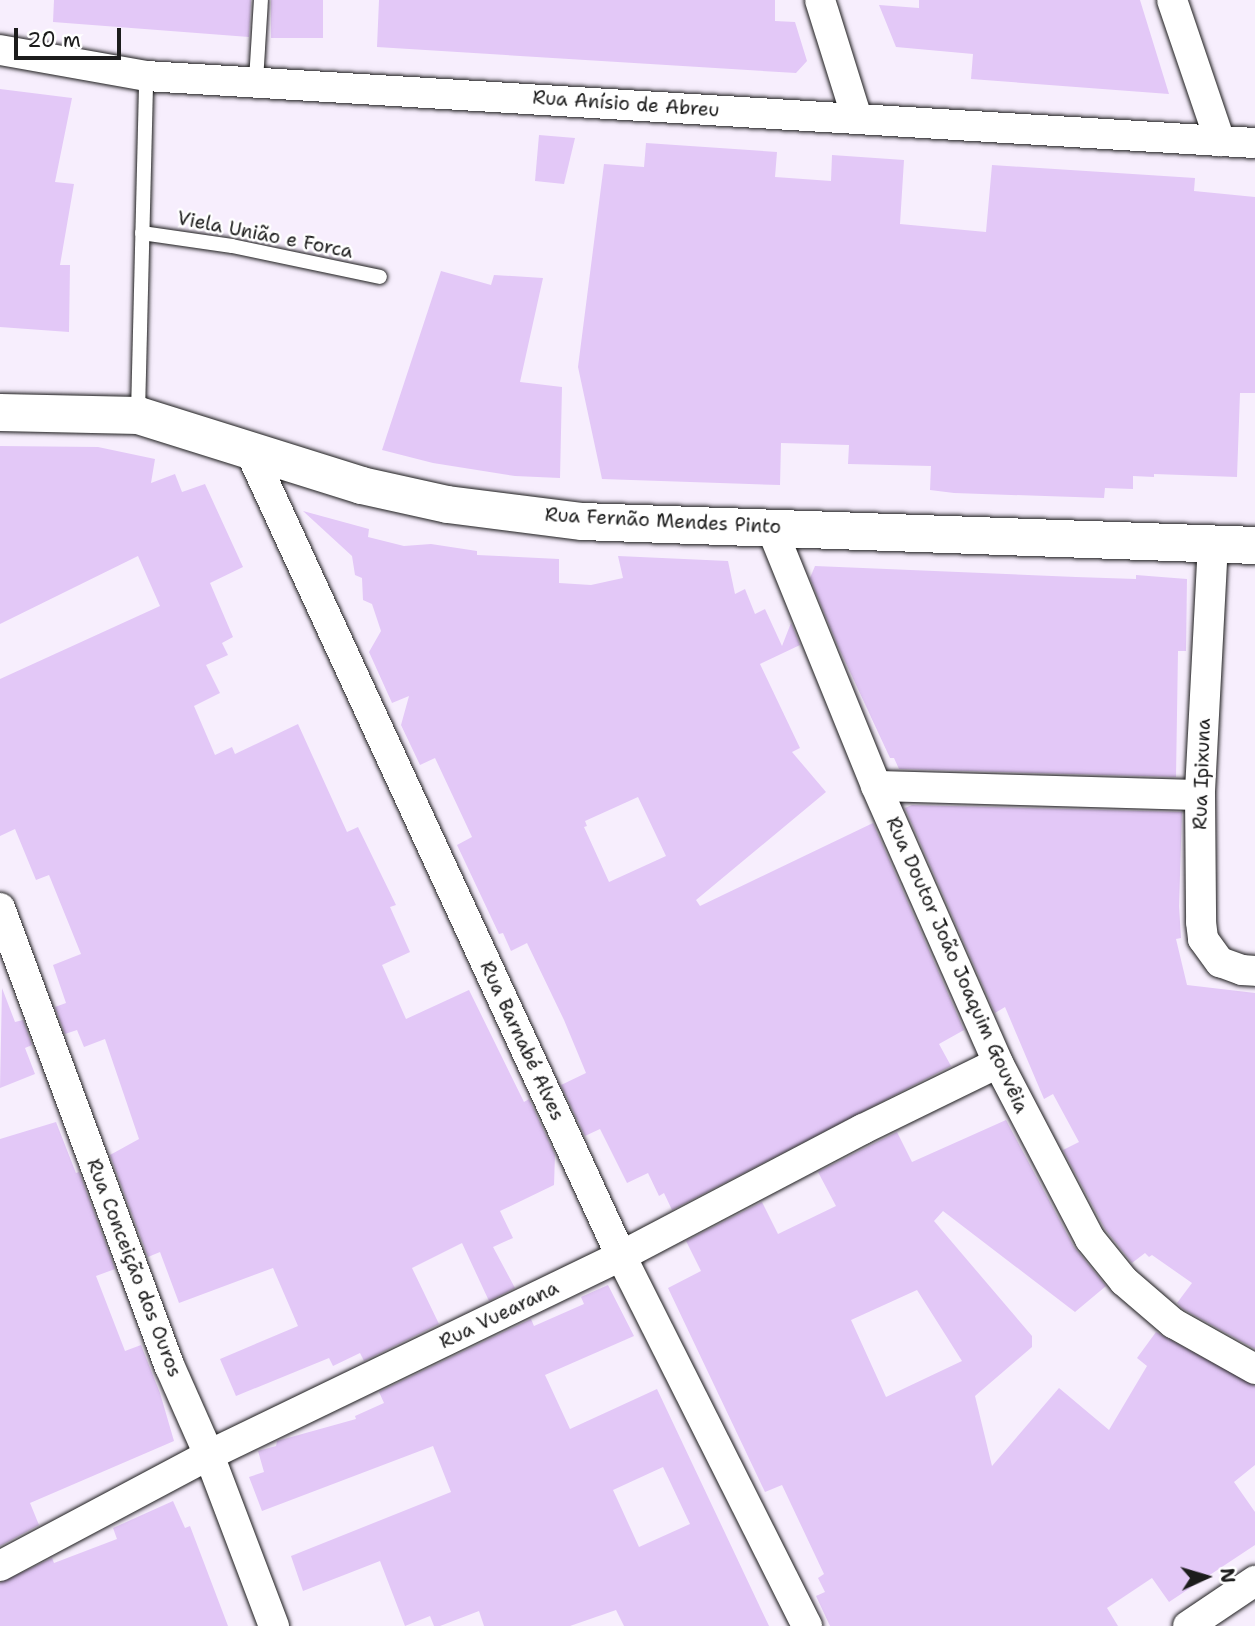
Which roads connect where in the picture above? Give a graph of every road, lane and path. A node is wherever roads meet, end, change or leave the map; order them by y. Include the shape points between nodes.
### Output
1 (261, 0) edge
2 (820, 0) edge
3 (1172, 0) edge
4 (0, 50) edge
5 (146, 76) junction
6 (257, 81) junction
7 (857, 118) junction
8 (1220, 141) junction
9 (1255, 143) edge
10 (142, 233) junction
11 (380, 277) dead end
12 (0, 412) edge
13 (138, 415) junction
14 (250, 451) junction
15 (771, 527) junction
16 (1213, 543) junction
17 (1255, 545) edge
18 (876, 786) junction
19 (1200, 795) junction
20 (0, 908) edge
21 (1255, 971) edge
22 (998, 1063) junction
23 (621, 1256) junction
24 (1255, 1369) edge
25 (209, 1455) junction
26 (0, 1566) edge
27 (1255, 1581) edge
28 (274, 1626) edge
29 (807, 1626) edge
30 (1188, 1626) edge

1 - 6 lane
2 - 7 street
3 - 8 street
4 - 5 street, Rua Anísio de Abreu
5 - 6 street, Rua Anísio de Abreu
5 - 10 lane
6 - 7 street, Rua Anísio de Abreu
7 - 8 street, Rua Anísio de Abreu
8 - 9 street, Rua Anísio de Abreu
10 - 11 lane, Viela União e Forca via 232,246
10 - 13 lane
12 - 13 street, Rua Fernão Mendes Pinto
13 - 14 street, Rua Fernão Mendes Pinto
14 - 15 street, Rua Fernão Mendes Pinto via 361,485 447,504 582,521
14 - 23 street, Rua Barnabé Alves
15 - 16 street, Rua Fernão Mendes Pinto
15 - 18 street, Rua Doutor João Joaquim Gouvêia
16 - 17 street, Rua Fernão Mendes Pinto
16 - 19 street, Rua Ipixuna
18 - 19 street
18 - 22 street, Rua Doutor João Joaquim Gouvêia
19 - 21 street, Rua Ipixuna via 1203,939 1220,962
20 - 25 street, Rua Conceição dos Ouros via 170,1367
22 - 23 street, Rua Vuearana
22 - 24 street, Rua Doutor João Joaquim Gouvêia via 1090,1239 1124,1281 1173,1323
23 - 25 street, Rua Vuearana
23 - 29 street, Rua Barnabé Alves
25 - 26 street, Rua Vuearana
25 - 28 street, Rua Conceição dos Ouros
27 - 30 street

